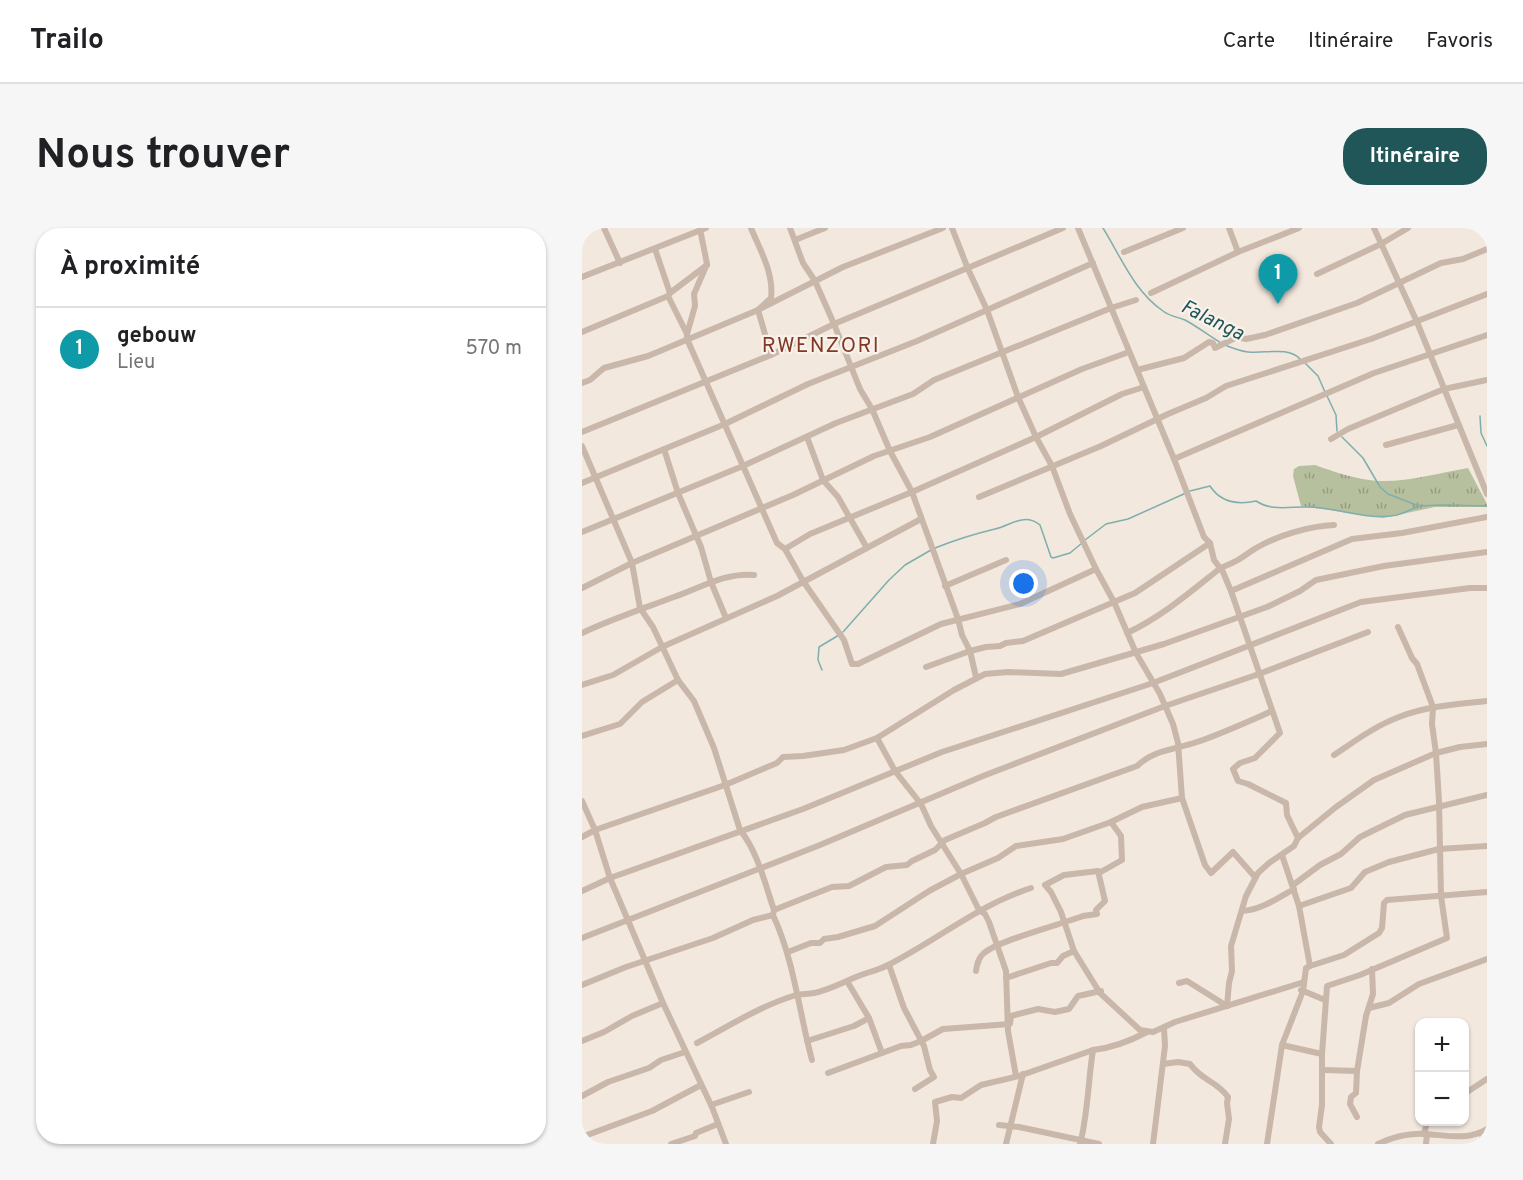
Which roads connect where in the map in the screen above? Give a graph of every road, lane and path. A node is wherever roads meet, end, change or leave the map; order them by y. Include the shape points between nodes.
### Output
1 (604, 228) edge
2 (751, 228) edge
3 (790, 228) edge
4 (825, 228) edge
5 (943, 228) edge
6 (952, 228) edge
7 (1063, 228) edge
8 (1078, 228) edge
9 (1183, 228) edge
10 (1229, 228) edge
11 (1299, 228) edge
12 (1374, 228) edge
13 (1408, 228) edge
14 (702, 229) edge
15 (795, 240) junction
16 (1381, 244) junction
17 (655, 249) junction
18 (1487, 249) edge
19 (1124, 252) dead end
20 (1238, 252) junction
21 (620, 263) junction
22 (1093, 263) junction
23 (707, 264) junction
24 (968, 269) junction
25 (1317, 274) dead end
26 (582, 277) edge
27 (815, 280) junction
28 (1399, 283) junction
29 (1151, 293) dead end
30 (1487, 294) edge
31 (669, 295) junction
32 (1136, 300) dead end
33 (1111, 308) junction
34 (758, 310) junction
35 (987, 310) junction
36 (1417, 322) junction
37 (834, 324) junction
38 (582, 332) edge
39 (1487, 335) edge
40 (687, 337) junction
41 (1129, 352) junction
42 (1003, 353) junction
43 (771, 355) junction
44 (1430, 355) junction
45 (852, 368) junction
46 (1137, 370) junction
47 (1487, 380) edge
48 (707, 382) junction
49 (582, 383) edge
50 (1144, 387) junction
51 (1443, 389) junction
52 (1018, 397) junction
53 (873, 410) junction
54 (1158, 419) junction
55 (724, 424) junction
56 (1458, 425) junction
57 (582, 432) edge
58 (1036, 436) junction
59 (1337, 436) dead end
60 (807, 437) junction
61 (1386, 445) dead end
62 (582, 446) edge
63 (664, 449) junction
64 (890, 451) junction
65 (1174, 459) junction
66 (743, 466) junction
67 (1052, 466) junction
68 (595, 478) junction
69 (823, 480) junction
70 (582, 483) edge
71 (912, 492) junction
72 (678, 493) junction
73 (1487, 494) edge
74 (979, 497) dead end
75 (761, 508) junction
76 (848, 517) junction
77 (1487, 517) edge
78 (614, 519) junction
79 (921, 519) junction
80 (1334, 525) dead end
81 (582, 532) edge
82 (696, 536) junction
83 (1210, 543) junction
84 (867, 548) junction
85 (785, 549) junction
86 (1487, 552) edge
87 (1006, 560) dead end
88 (632, 563) junction
89 (1220, 568) junction
90 (1096, 569) junction
91 (754, 575) dead end
92 (803, 581) junction
93 (711, 582) junction
94 (945, 586) junction
95 (582, 588) edge
96 (1487, 588) edge
97 (1231, 591) junction
98 (1114, 602) junction
99 (640, 608) junction
100 (1239, 617) junction
101 (726, 618) junction
102 (958, 619) junction
103 (1398, 627) dead end
104 (1368, 632) dead end
105 (582, 633) edge
106 (1126, 633) junction
107 (1250, 645) junction
108 (662, 647) junction
109 (970, 651) junction
110 (1136, 653) junction
111 (926, 667) dead end
112 (1259, 674) junction
113 (976, 677) junction
114 (678, 680) junction
115 (1153, 683) junction
116 (582, 685) edge
117 (1487, 701) edge
118 (1164, 706) junction
119 (1433, 707) junction
120 (1272, 711) junction
121 (582, 736) edge
122 (877, 738) junction
123 (1487, 744) edge
124 (1181, 746) junction
125 (1436, 753) junction
126 (1334, 754) dead end
127 (895, 771) junction
128 (725, 785) junction
129 (1487, 795) edge
130 (1182, 798) junction
131 (582, 801) edge
132 (921, 804) junction
133 (1440, 806) junction
134 (1110, 822) junction
135 (595, 830) junction
136 (740, 830) junction
137 (582, 837) edge
138 (1298, 838) junction
139 (942, 844) junction
140 (1487, 846) edge
141 (1441, 849) junction
142 (1282, 855) junction
143 (759, 868) junction
144 (1098, 871) junction
145 (961, 874) junction
146 (1256, 877) junction
147 (610, 878) junction
148 (1294, 887) junction
149 (1031, 888) dead end
150 (582, 891) edge
151 (1487, 892) edge
152 (1442, 896) junction
153 (1299, 906) junction
154 (979, 910) junction
155 (1242, 910) junction
156 (773, 912) junction
157 (627, 919) junction
158 (1065, 923) junction
159 (582, 938) edge
160 (996, 946) junction
161 (1074, 951) junction
162 (788, 952) junction
163 (1487, 959) edge
164 (646, 962) junction
165 (889, 964) junction
166 (1310, 966) junction
167 (1372, 969) junction
168 (976, 971) dead end
169 (1006, 978) junction
170 (847, 981) junction
171 (1305, 982) junction
172 (1179, 983) dead end
173 (1297, 985) junction
174 (582, 986) edge
175 (1101, 991) junction
176 (1303, 991) junction
177 (796, 995) junction
178 (1325, 1000) junction
179 (663, 1003) junction
180 (1227, 1006) junction
181 (1369, 1008) junction
182 (869, 1018) junction
183 (1008, 1024) junction
184 (1164, 1028) junction
185 (1147, 1032) junction
186 (582, 1041) edge
187 (807, 1041) junction
188 (921, 1041) junction
189 (697, 1043) dead end
190 (1282, 1045) junction
191 (1093, 1050) junction
192 (685, 1052) junction
193 (882, 1053) junction
194 (1322, 1054) junction
195 (812, 1060) dead end
196 (1163, 1064) junction
197 (1323, 1070) junction
198 (1357, 1071) junction
199 (828, 1073) dead end
200 (1019, 1075) junction
201 (1487, 1079) edge
202 (701, 1086) junction
203 (915, 1089) dead end
204 (1469, 1091) edge
205 (749, 1092) dead end
206 (582, 1096) edge
207 (711, 1105) junction
208 (1357, 1117) dead end
209 (718, 1124) junction
210 (999, 1125) dead end
211 (1010, 1126) junction
212 (1426, 1126) edge
213 (1484, 1131) edge
214 (1425, 1134) junction
215 (582, 1137) edge
216 (1324, 1141) edge
217 (1080, 1142) edge
218 (671, 1144) edge
219 (726, 1144) edge
220 (933, 1144) edge
221 (1005, 1144) edge
222 (1099, 1144) edge
223 (1153, 1144) edge
224 (1225, 1144) edge
225 (1267, 1144) edge
226 (1331, 1144) edge
227 (1378, 1144) edge
228 (1426, 1144) edge
229 (1486, 1144) edge

1 - 21 street
2 - 34 street via 772,283 771,298
3 - 15 street
4 - 15 street
5 - 27 street
6 - 24 street
7 - 24 street
8 - 22 street
9 - 19 street
10 - 20 street
11 - 20 street
12 - 16 street
13 - 16 street
14 - 17 street
14 - 23 street
15 - 27 street via 803,263
16 - 25 street
16 - 28 street
17 - 21 street
17 - 31 street
18 - 28 street via 1441,263
20 - 29 street
21 - 26 street
22 - 33 street
22 - 35 street
23 - 31 street
23 - 40 street via 694,294
24 - 35 street
24 - 37 street
27 - 34 street
27 - 37 street
28 - 36 street
28 - 46 street via 1357,303 1265,335 1237,337 1215,348 1209,342 1184,358
30 - 36 street
31 - 38 street
31 - 40 street
32 - 33 street
33 - 41 street
33 - 42 street
34 - 40 street
34 - 43 street
35 - 42 street
35 - 45 street
36 - 44 street
36 - 54 street via 1226,386
37 - 43 street
37 - 45 street
39 - 44 street
40 - 48 street
40 - 49 street via 648,356 604,368
41 - 46 street
41 - 52 street
42 - 52 street
42 - 53 street
43 - 48 street
44 - 51 street
44 - 65 street via 1374,373
45 - 53 street
45 - 55 street
46 - 50 street
47 - 51 street
48 - 55 street
48 - 57 street
50 - 54 street
50 - 58 street
51 - 56 street
51 - 59 street
52 - 58 street
52 - 64 street
53 - 60 street
53 - 64 street
54 - 65 street
54 - 67 street
55 - 63 street
55 - 66 street
56 - 61 street
56 - 73 street
58 - 67 street
58 - 71 street
60 - 66 street
60 - 69 street
62 - 68 street
63 - 68 street
63 - 72 street
64 - 69 street
64 - 71 street
65 - 83 street via 1204,537
66 - 72 street
66 - 75 street
67 - 74 street
67 - 90 street
68 - 70 street
68 - 78 street
69 - 75 street
69 - 76 street via 838,496
71 - 76 street
71 - 79 street
72 - 78 street
72 - 82 street
75 - 82 street
75 - 85 street via 777,543
76 - 84 street
76 - 85 street
77 - 97 street via 1352,539
78 - 81 street
78 - 88 street
79 - 84 street
79 - 94 street
80 - 89 street via 1266,543
82 - 88 street
82 - 93 street
83 - 89 street
83 - 98 street via 1157,580
84 - 92 street
85 - 92 street
86 - 100 street via 1316,580 1267,607
87 - 94 street
88 - 95 street
88 - 99 street
89 - 97 street
89 - 106 street via 1180,602
90 - 98 street
90 - 102 street via 1020,604
91 - 93 street
92 - 101 street
92 - 102 street via 840,635 852,664
93 - 99 street
93 - 101 street
94 - 102 street
96 - 107 street via 1361,602
97 - 100 street
98 - 106 street
98 - 109 street via 1023,641
99 - 105 street
99 - 108 street
100 - 107 street
100 - 110 street
101 - 108 street
102 - 109 street
103 - 119 street
104 - 112 street
106 - 110 street
107 - 112 street
107 - 115 street
108 - 114 street
108 - 116 street via 613,675
109 - 111 street
109 - 113 street
110 - 113 street via 1061,674 1008,672
110 - 115 street
112 - 118 street
112 - 120 street
113 - 122 street
114 - 121 street via 642,702 620,724
114 - 128 street via 694,700
115 - 118 street
115 - 127 street
117 - 119 street
118 - 124 street
118 - 132 street
119 - 125 street
119 - 126 street via 1375,728
120 - 124 street
120 - 138 street via 1280,734 1255,758 1240,762 1233,769 1238,781 1286,803
122 - 127 street
122 - 128 street via 843,750 783,757
123 - 125 street
124 - 130 street
124 - 139 street via 1155,752 1137,766 996,817
125 - 133 street
125 - 138 street via 1374,780
127 - 132 street
127 - 136 street
128 - 135 street
128 - 136 street
129 - 133 street
130 - 134 street via 1142,807
130 - 146 street via 1210,873 1233,852
131 - 135 street
132 - 139 street
132 - 143 street
133 - 141 street
133 - 148 street via 1405,815 1360,837
134 - 144 street via 1121,836 1122,860
134 - 145 street via 1063,839 1016,846
135 - 137 street
135 - 147 street
136 - 143 street via 749,840
136 - 147 street
138 - 142 street
139 - 145 street
139 - 156 street via 907,865 886,867 849,886 832,887
140 - 141 street
141 - 152 street
141 - 153 street via 1389,862 1365,872 1351,888
142 - 146 street
142 - 148 street
143 - 156 street
143 - 157 street
144 - 158 street via 1105,902 1096,910 1097,914
144 - 158 street via 1064,875 1045,885
145 - 154 street
145 - 162 street via 874,926
146 - 155 street
147 - 150 street
147 - 157 street
148 - 153 street
148 - 155 street via 1266,904
149 - 154 street
151 - 152 street
152 - 166 street via 1387,900 1382,930 1344,955
152 - 167 street via 1447,938
153 - 166 street
154 - 160 street via 989,922
154 - 165 street
155 - 180 street via 1230,946 1232,970
156 - 162 street
156 - 164 street
157 - 159 street
157 - 164 street
158 - 160 street
158 - 161 street
160 - 168 street via 983,954
160 - 169 street
161 - 169 street via 1057,963
161 - 175 street
162 - 177 street
163 - 181 street via 1419,984 1389,1003
164 - 174 street
164 - 179 street
165 - 170 street
165 - 188 street via 904,1008
166 - 171 street via 1306,968
167 - 178 street via 1327,986
167 - 181 street
169 - 183 street
170 - 177 street via 816,993
170 - 182 street
171 - 173 street
171 - 176 street
172 - 180 street via 1187,981
173 - 176 street
173 - 180 street
175 - 183 street via 1078,996 1069,1009 1038,1009 1011,1016
175 - 185 street via 1140,1030
176 - 178 street
176 - 190 street
177 - 187 street
177 - 189 street via 750,1013
178 - 194 street
179 - 186 street
179 - 192 street
180 - 184 street
181 - 198 street
182 - 187 street
182 - 193 street
183 - 188 street via 943,1029
183 - 200 street
184 - 185 street
184 - 196 street
185 - 191 street
187 - 195 street
188 - 193 street
188 - 203 street via 934,1077
190 - 194 street
190 - 225 street
191 - 200 street
191 - 217 street
192 - 202 street
192 - 206 street
193 - 199 street
194 - 197 street
196 - 223 street
196 - 224 street via 1190,1064 1226,1094 1229,1113
197 - 198 street
197 - 216 street via 1319,1127
198 - 208 street via 1356,1092 1350,1104
200 - 211 street
200 - 220 street via 981,1085 961,1098 935,1102
201 - 204 street
202 - 207 street
202 - 215 street
205 - 207 street
207 - 209 street
209 - 218 street
209 - 219 street
210 - 211 street
211 - 217 street
211 - 221 street
212 - 214 street
213 - 214 street via 1458,1137
213 - 229 street
214 - 227 street
214 - 228 street
216 - 226 street
217 - 222 street

